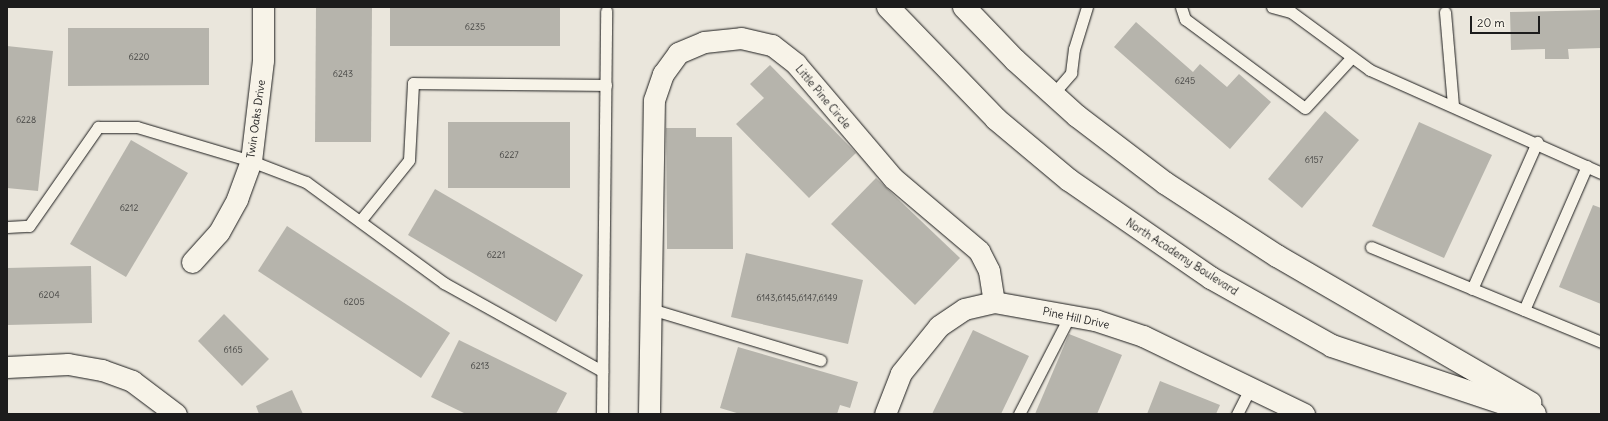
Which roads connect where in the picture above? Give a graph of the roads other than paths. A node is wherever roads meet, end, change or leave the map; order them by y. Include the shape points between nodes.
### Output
1 (263, 7) edge
2 (888, 7) edge
3 (964, 7) edge
4 (1087, 7) edge
5 (1181, 7) edge
6 (1272, 7) edge
7 (606, 11) dead end
8 (1445, 12) dead end
9 (1352, 57) junction
10 (606, 86) junction
11 (1053, 94) junction
12 (1453, 105) junction
13 (1537, 142) junction
14 (252, 161) junction
15 (1587, 166) junction
16 (1601, 173) edge
17 (360, 221) junction
18 (7, 227) edge
19 (1371, 247) dead end
20 (192, 262) dead end
21 (1472, 289) junction
22 (994, 302) junction
23 (651, 309) junction
24 (1524, 310) junction
25 (1070, 315) junction
26 (1601, 342) edge
27 (820, 360) dead end
28 (7, 367) edge
29 (602, 371) junction
30 (1250, 389) junction
31 (176, 414) edge
32 (602, 414) edge
33 (649, 414) edge
34 (886, 414) edge
35 (1019, 414) edge
36 (1237, 414) edge
37 (1304, 414) edge
38 (1535, 414) edge
39 (1549, 414) edge

1 - 14 street, Twin Oaks Drive via 263,60
2 - 38 highway, North Academy Boulevard via 1008,129 1069,180 1211,278 1332,346
3 - 11 highway via 1015,60
4 - 11 lane via 1074,49 1071,73
5 - 9 lane via 1185,19 1305,108
6 - 9 lane via 1291,12
7 - 10 lane
8 - 12 lane
9 - 12 lane via 1370,70
10 - 17 lane via 413,83 409,160
10 - 29 lane
11 - 39 highway via 1165,183 1277,256
12 - 13 lane
13 - 15 lane
13 - 21 lane
14 - 17 lane via 306,182
14 - 18 lane via 137,127 98,127 29,226
14 - 20 street, Twin Oaks Drive via 238,199 219,232
15 - 16 lane
15 - 24 lane
17 - 29 lane via 444,283
19 - 21 lane
21 - 24 lane
22 - 23 street, Little Pine Circle via 989,271 979,251 893,178 796,64 772,45 741,38 704,42 678,53 663,74 654,100
22 - 25 street, Pine Hill Drive
22 - 34 street, Pine Hill Drive via 964,309 939,326 901,373
23 - 27 lane
23 - 33 street, Little Pine Circle
24 - 26 lane
25 - 30 street, Pine Hill Drive via 1143,336
25 - 35 lane
28 - 31 street via 68,364 102,370 132,381
29 - 32 lane
30 - 36 lane
30 - 37 street, Pine Hill Drive

